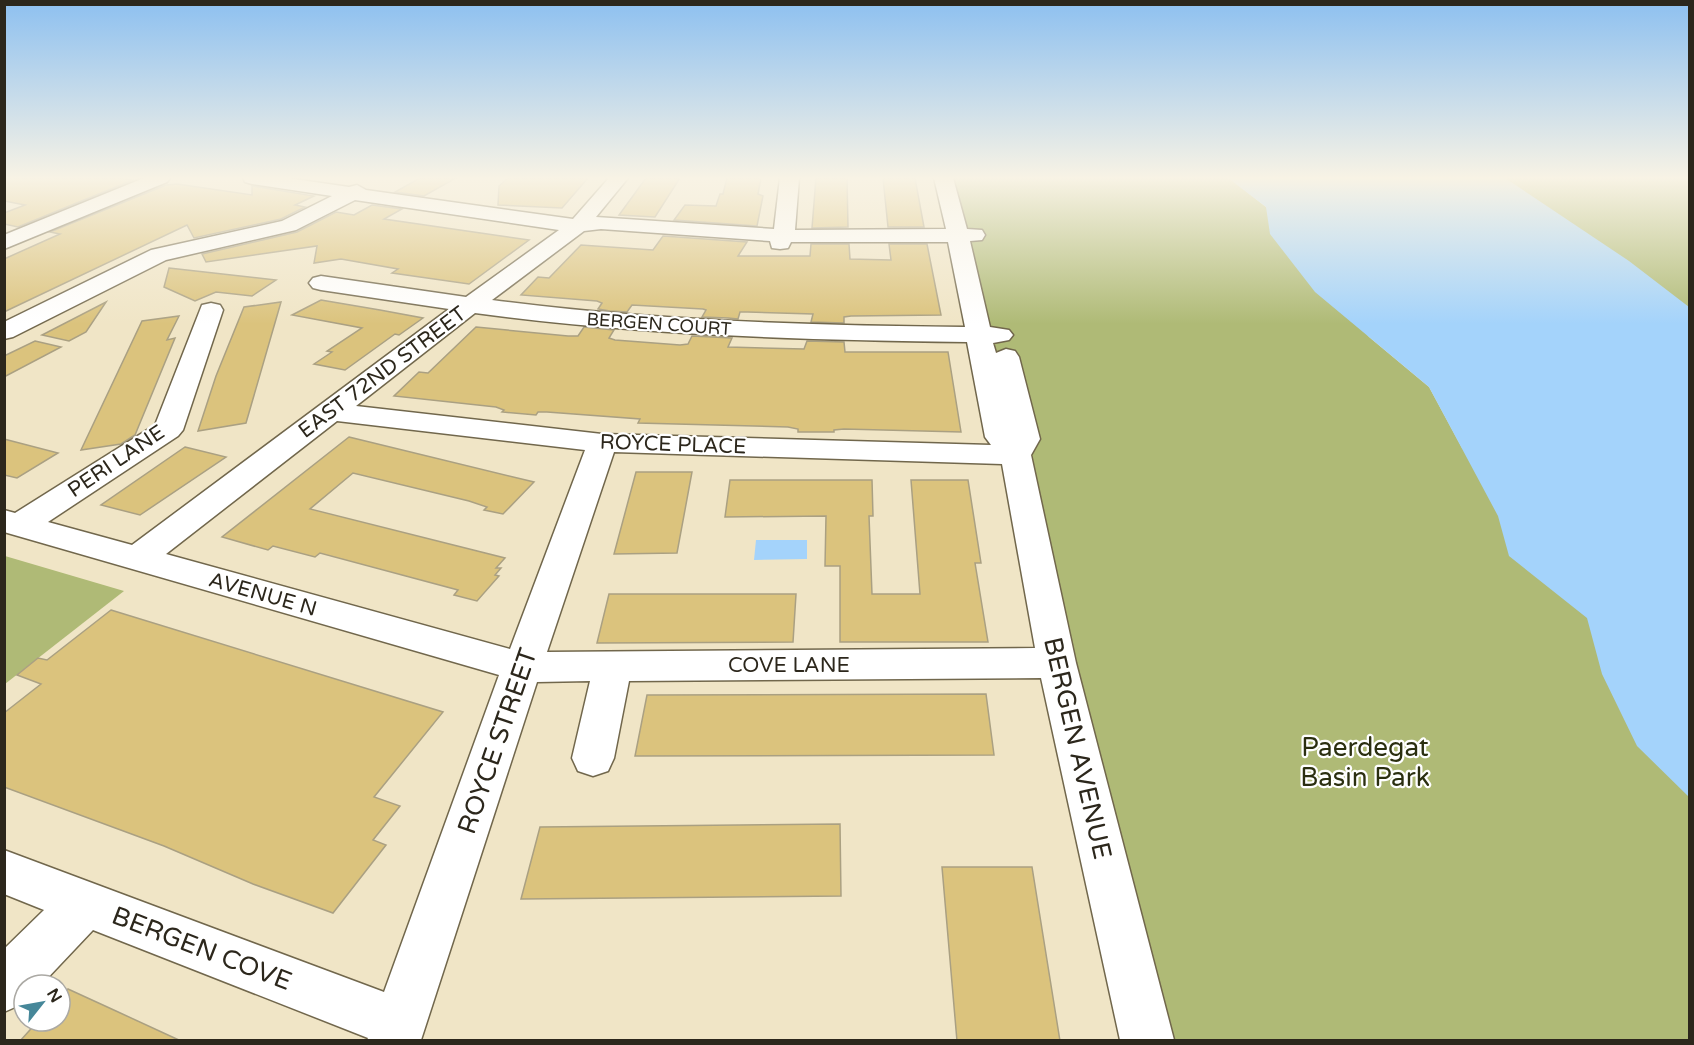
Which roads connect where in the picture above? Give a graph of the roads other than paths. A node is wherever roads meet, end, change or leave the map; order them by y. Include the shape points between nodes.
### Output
1 (43, 227) edge
2 (286, 227) edge
3 (577, 227) edge
4 (580, 227) edge
5 (783, 227) edge
6 (963, 227) edge
7 (966, 227) edge
8 (781, 240) junction
9 (968, 240) junction
10 (4, 243) edge
11 (321, 283) dead end
12 (468, 306) junction
13 (211, 310) dead end
14 (4, 332) edge
15 (990, 335) junction
16 (331, 412) junction
17 (602, 443) junction
18 (1016, 455) junction
19 (12, 523) edge
20 (137, 559) junction
21 (1057, 663) junction
22 (522, 666) junction
23 (613, 666) junction
24 (593, 758) dead end
25 (4, 872) edge
26 (86, 903) junction
27 (4, 986) edge
28 (396, 1032) edge
29 (1147, 1041) edge

1 - 10 street
2 - 14 street via 159,255
3 - 12 street, EAST 72ND STREET
4 - 8 street via 590,231
5 - 8 street
6 - 9 street, BERGEN AVENUE
7 - 9 street, BERGEN AVENUE
8 - 9 street
9 - 15 street, BERGEN AVENUE
11 - 12 street, BERGEN COURT
12 - 15 street, BERGEN COURT via 694,327
12 - 16 street, EAST 72ND STREET
13 - 19 street, PERI LANE via 168,430
15 - 18 street, BERGEN AVENUE via 1000,437
16 - 17 street, ROYCE PLACE
16 - 20 street, EAST 72ND STREET
17 - 18 street, ROYCE PLACE
17 - 22 street, ROYCE STREET
18 - 21 street, BERGEN AVENUE
19 - 20 street, AVENUE N
20 - 22 street, AVENUE N
21 - 23 street, COVE LANE
21 - 29 street, BERGEN AVENUE
22 - 23 street, COVE LANE
22 - 28 street, ROYCE STREET
23 - 24 street
25 - 26 street, BERGEN COVE
26 - 27 street
26 - 28 street, BERGEN COVE

